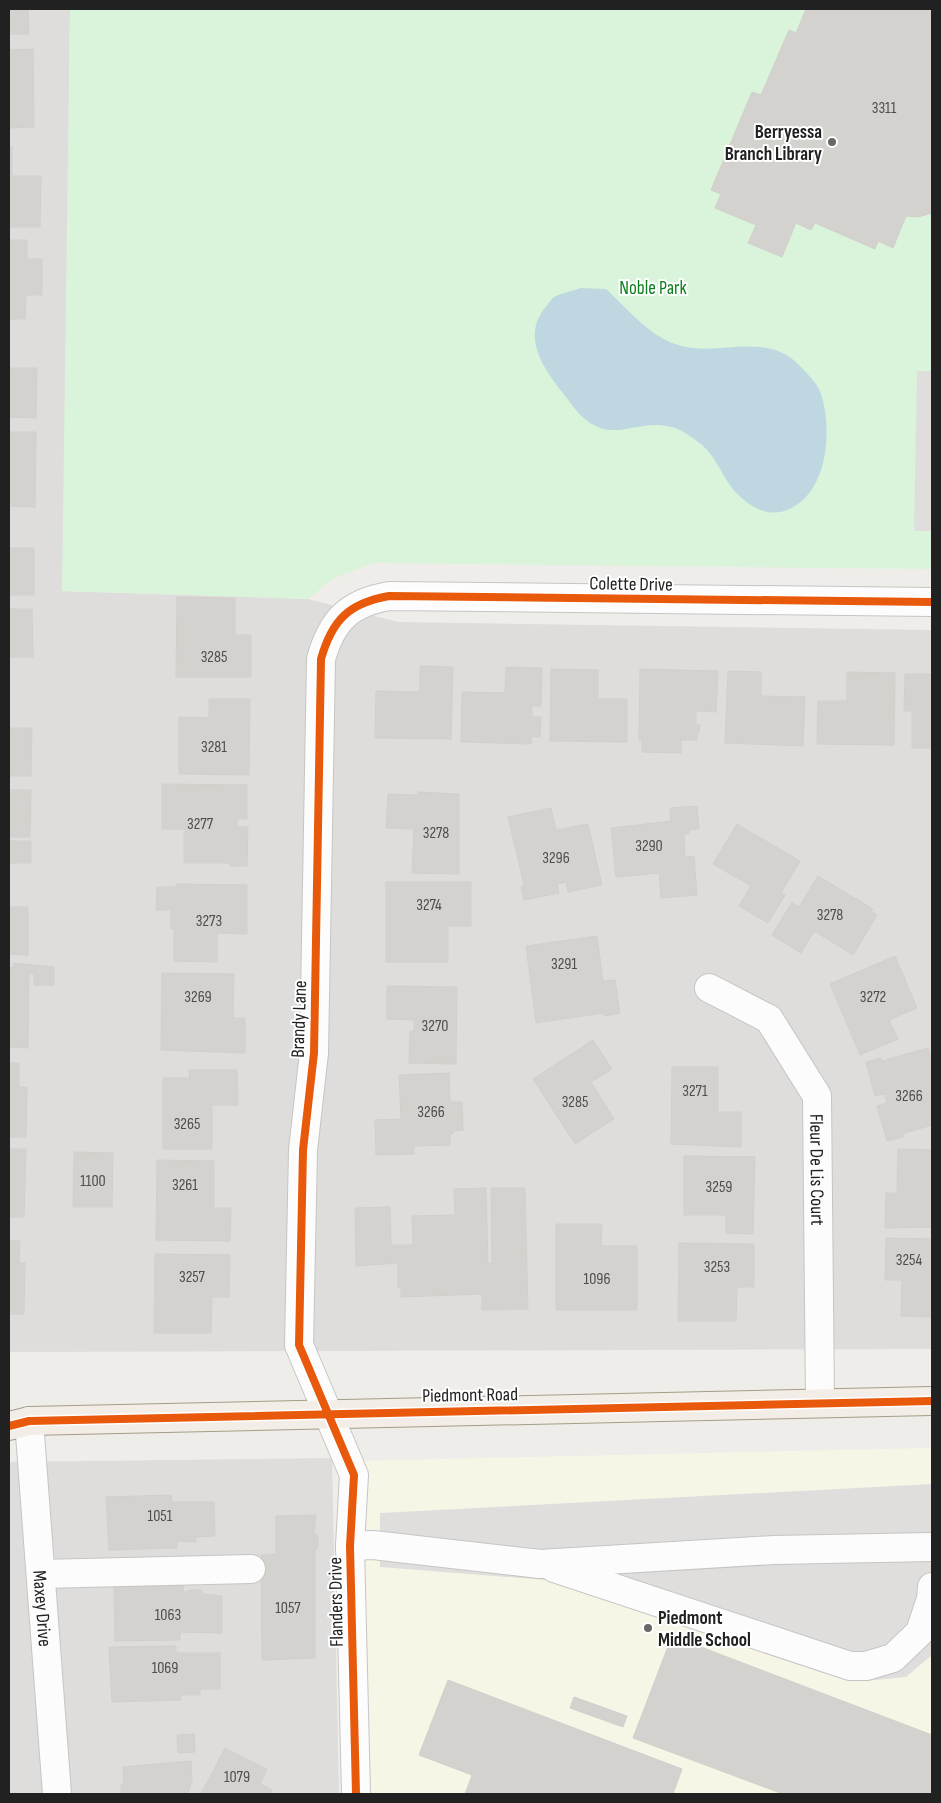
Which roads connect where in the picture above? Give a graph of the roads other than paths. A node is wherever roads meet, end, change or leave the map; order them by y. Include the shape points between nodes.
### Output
1 (932, 602) edge
2 (337, 622) joint
3 (710, 988) dead end
4 (932, 1401) edge
5 (820, 1403) junction
6 (329, 1414) junction
7 (16, 1419) edge
8 (350, 1546) junction
9 (932, 1547) edge
10 (540, 1564) junction
11 (251, 1570) dead end
12 (41, 1574) junction
13 (932, 1587) edge
14 (57, 1794) edge
15 (356, 1794) edge

1 - 2 street, Colette Drive via 389,596 369,600
2 - 6 street, Brandy Lane via 326,640 321,659 314,1053 303,1150 299,1335 299,1345
3 - 5 street, Fleur De Lis Court via 769,1019 817,1096
4 - 5 main road, Piedmont Road
5 - 6 main road, Piedmont Road
6 - 7 main road, Piedmont Road
6 - 8 street, Flanders Drive via 354,1475
7 - 12 street, Maxey Drive
8 - 10 street via 373,1545
8 - 15 street, Flanders Drive
9 - 10 street via 774,1550
10 - 13 street via 850,1666 866,1666 893,1658 920,1632
11 - 12 street
12 - 14 street, Maxey Drive

